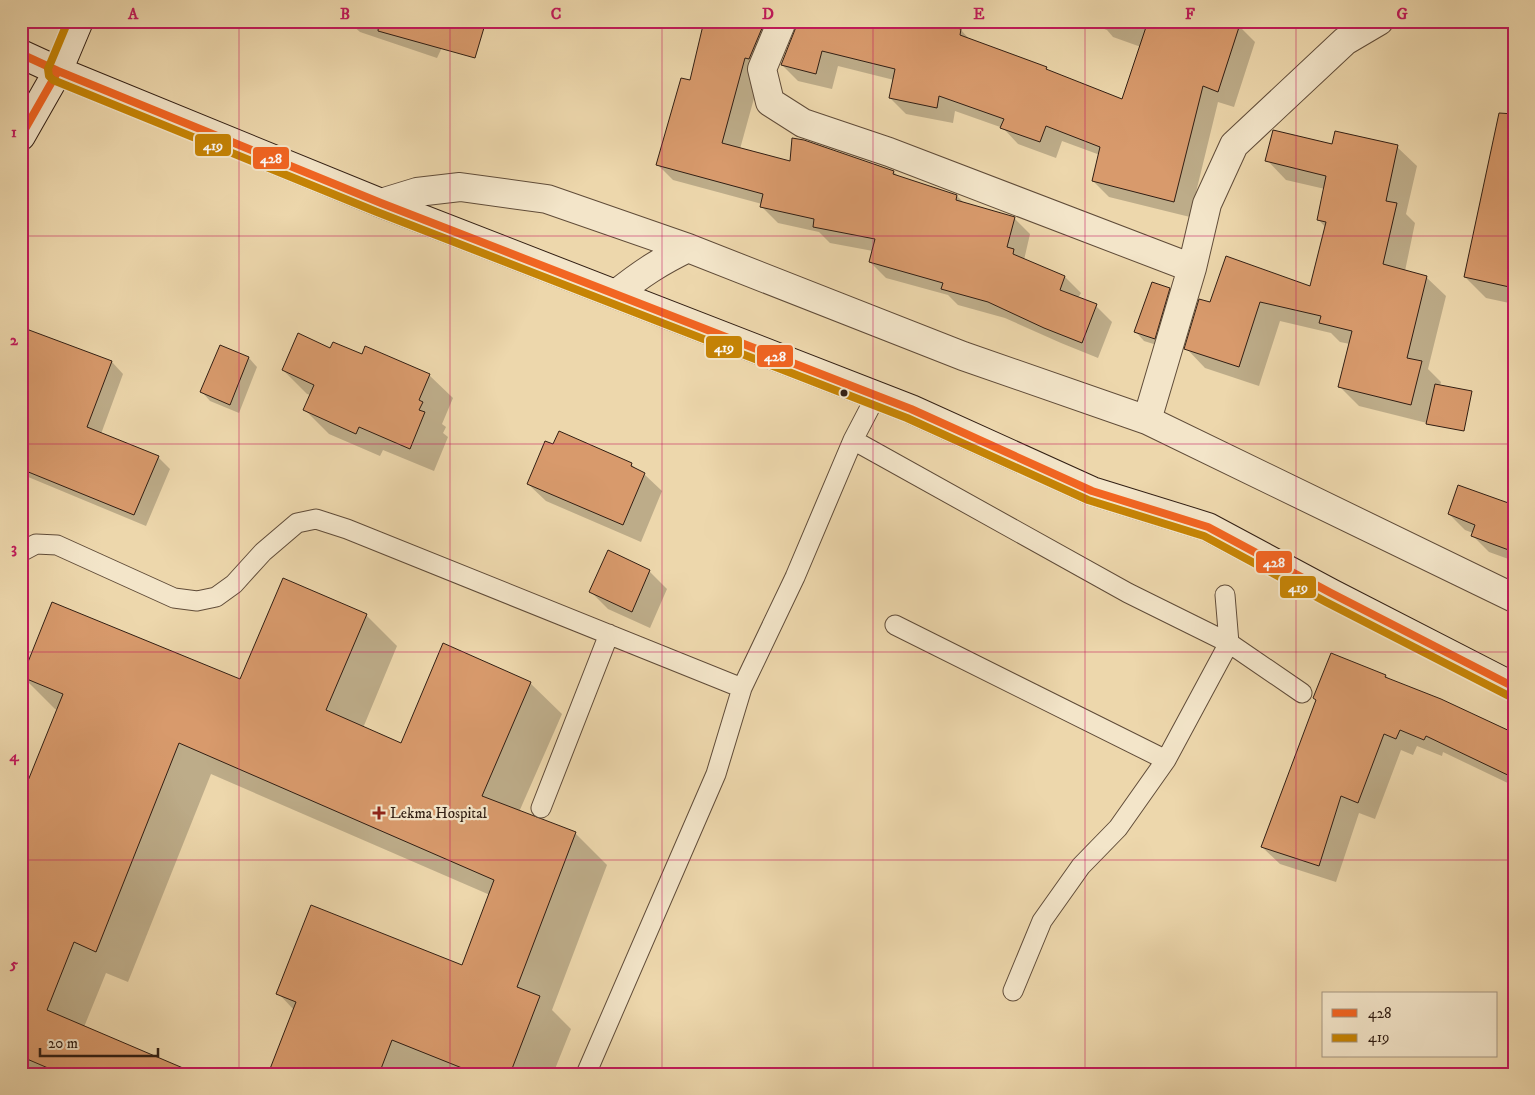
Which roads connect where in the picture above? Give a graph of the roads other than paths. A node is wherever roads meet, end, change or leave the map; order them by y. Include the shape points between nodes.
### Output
1 (78, 21) edge
2 (782, 21) edge
3 (1379, 21) edge
4 (21, 54) edge
5 (58, 72) junction
6 (21, 136) edge
7 (381, 203) junction
8 (688, 248) junction
9 (1192, 268) junction
10 (616, 294) junction
11 (876, 396) junction
12 (1147, 420) junction
13 (853, 440) junction
14 (21, 552) edge
15 (1225, 595) dead end
16 (1514, 598) edge
17 (895, 625) dead end
18 (610, 634) junction
19 (1229, 643) junction
20 (1514, 687) edge
21 (742, 688) junction
22 (1302, 692) dead end
23 (1166, 760) junction
24 (540, 808) dead end
25 (1013, 991) dead end
26 (586, 1074) edge

1 - 5 street
2 - 9 street via 762,69 770,102 803,123 889,152
3 - 9 street via 1345,41 1234,145 1207,204
4 - 5 street
5 - 6 street
5 - 7 street
7 - 8 street via 417,192 460,187 547,199
7 - 10 street
8 - 10 street via 640,274
8 - 12 street via 963,356
9 - 12 street
10 - 11 street
11 - 13 lane
11 - 20 street via 1092,491 1208,527
12 - 16 street
13 - 19 lane via 1128,593
13 - 21 lane via 796,576
14 - 18 lane via 36,544 57,544 174,598 197,601 216,597 234,584 263,552 297,523 316,519
15 - 19 lane
17 - 23 lane
18 - 21 lane
18 - 24 lane
19 - 22 lane
19 - 23 lane
21 - 26 lane via 716,774
23 - 25 lane via 1118,828 1081,866 1042,921

